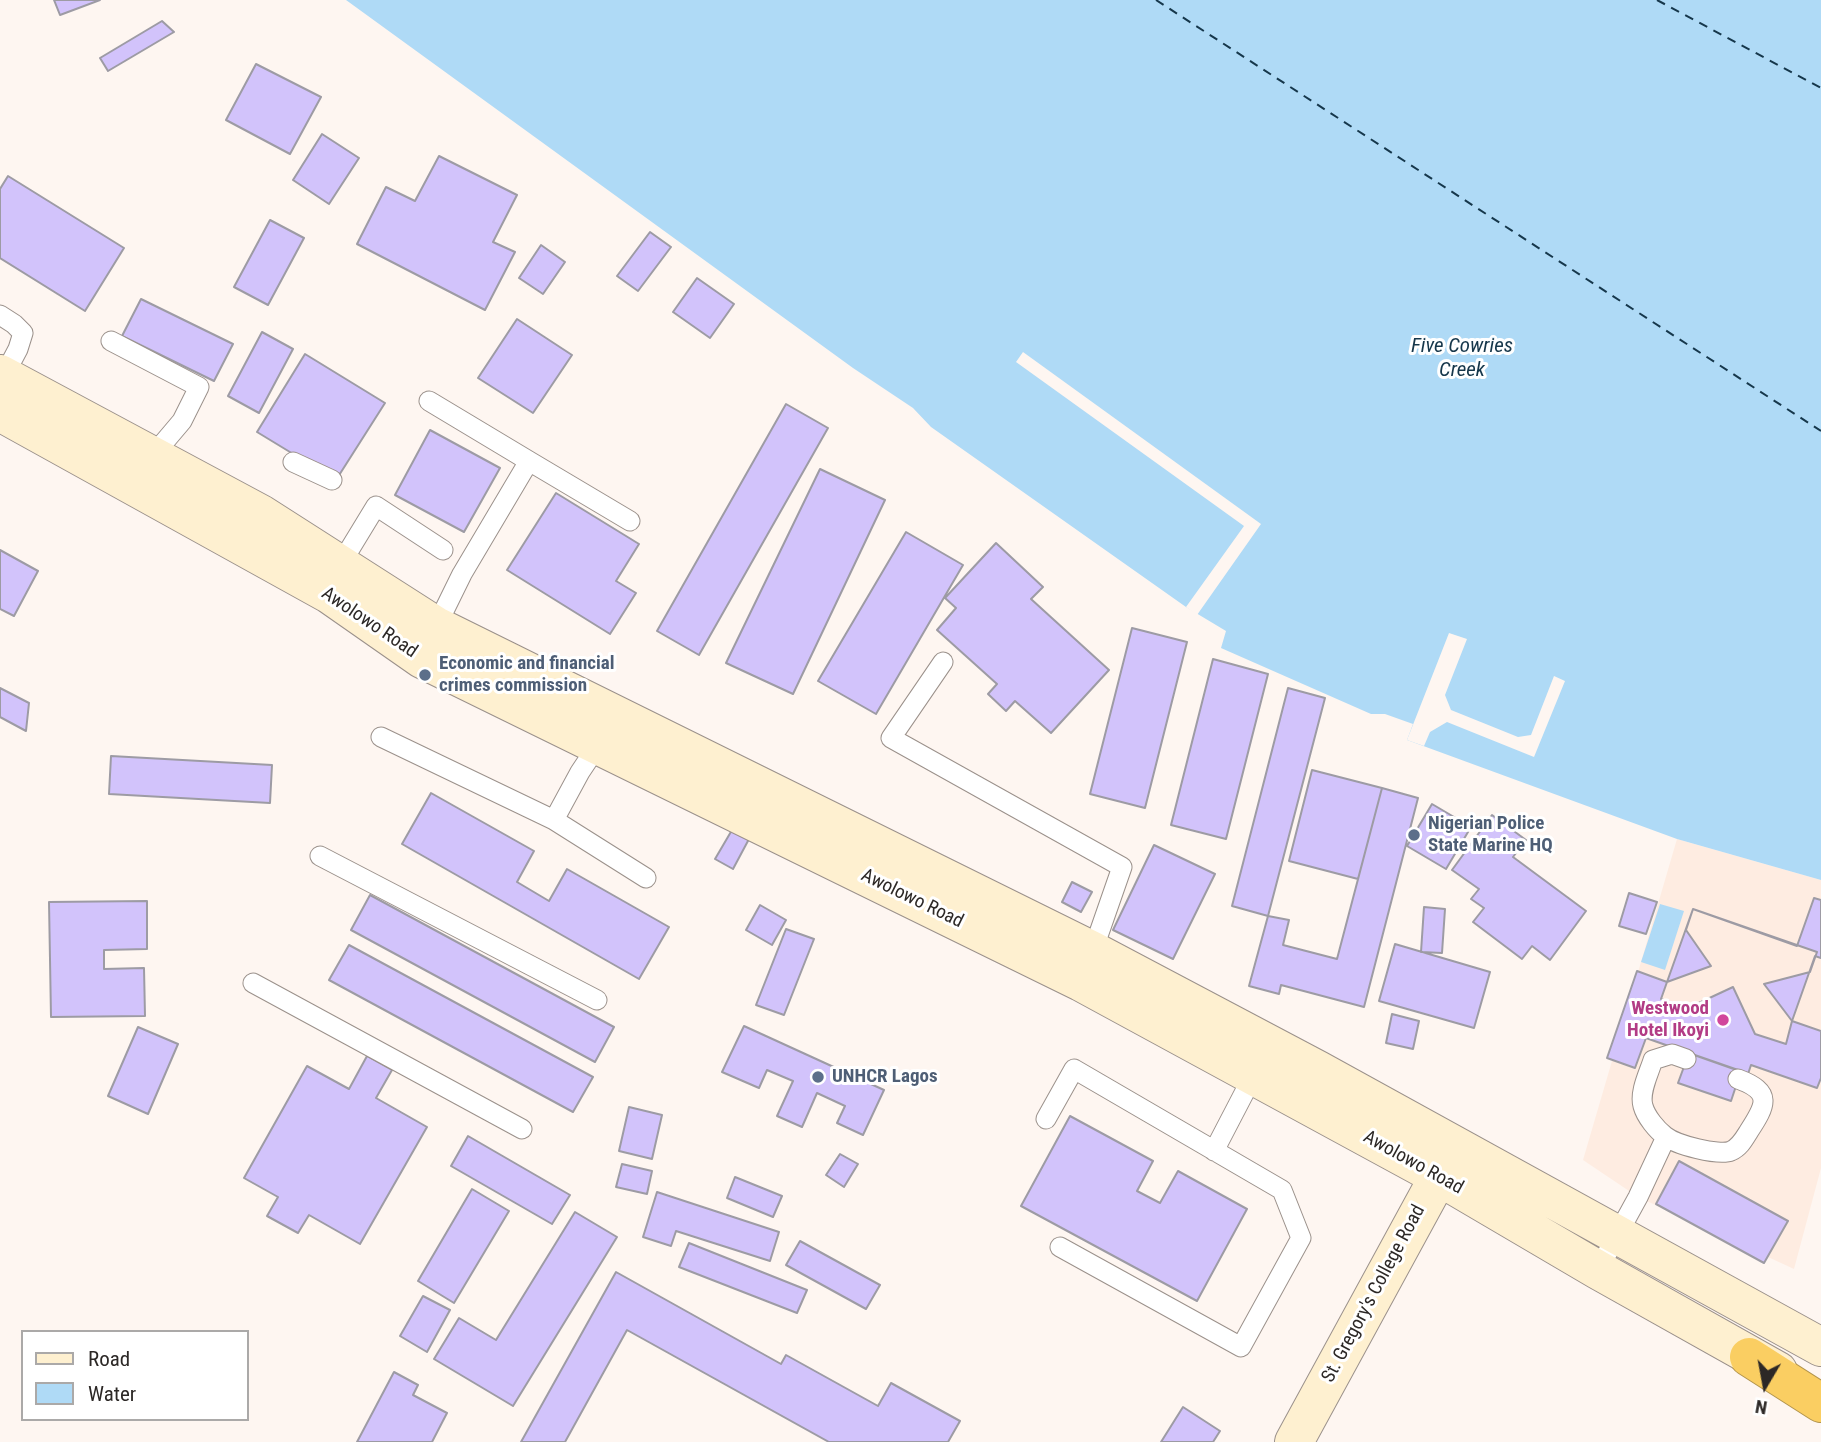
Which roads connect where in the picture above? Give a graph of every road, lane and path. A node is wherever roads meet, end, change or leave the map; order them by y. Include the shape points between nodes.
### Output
1 (0, 315) edge
2 (111, 341) dead end
3 (1, 386) edge
4 (429, 401) dead end
5 (529, 461) junction
6 (293, 462) dead end
7 (143, 471) junction
8 (332, 480) dead end
9 (631, 521) dead end
10 (443, 550) dead end
11 (334, 578) junction
12 (429, 643) junction
13 (943, 662) dead end
14 (381, 737) dead end
15 (598, 745) junction
16 (554, 820) junction
17 (320, 856) dead end
18 (646, 878) dead end
19 (1087, 966) junction
20 (254, 983) dead end
21 (597, 1000) dead end
22 (1686, 1059) dead end
23 (1253, 1076) junction
24 (1738, 1079) dead end
25 (1046, 1119) dead end
26 (522, 1129) dead end
27 (1666, 1137) junction
28 (1214, 1151) junction
29 (1447, 1161) junction
30 (1617, 1234) junction
31 (1060, 1247) dead end
32 (1598, 1270) junction
33 (1821, 1347) edge
34 (1749, 1357) junction
35 (1821, 1392) edge
36 (1821, 1403) edge
37 (1294, 1442) edge

1 - 3 lane via 23,333
2 - 7 lane via 199,387 182,421
3 - 7 main road, Awolowo Road
4 - 5 lane
5 - 9 lane
5 - 12 lane via 462,574
6 - 8 lane
7 - 11 main road, Awolowo Road via 261,514
10 - 11 lane via 376,506
11 - 12 main road, Awolowo Road
12 - 15 main road, Awolowo Road
12 - 19 main road, Awolowo Road
13 - 19 lane via 891,738 1122,867
14 - 16 lane
15 - 16 lane
15 - 19 main road, Awolowo Road
16 - 18 lane
17 - 21 lane
19 - 23 main road, Awolowo Road
19 - 29 main road, Awolowo Road
20 - 26 lane
22 - 27 lane via 1672,1054 1653,1060 1642,1096 1647,1116
23 - 28 lane
23 - 29 main road, Awolowo Road
24 - 27 lane via 1755,1086 1763,1109 1739,1146 1715,1153
25 - 28 lane via 1073,1069
27 - 30 lane
28 - 31 lane via 1282,1190 1301,1238 1241,1347
29 - 30 main road, Awolowo Road
29 - 32 main road, Awolowo Road
29 - 37 main road, St. Gregory's College Road
30 - 32 lane
30 - 33 main road, Awolowo Road
32 - 34 main road, Awolowo Road
34 - 35 main road, Awolowo Road
34 - 36 highway

